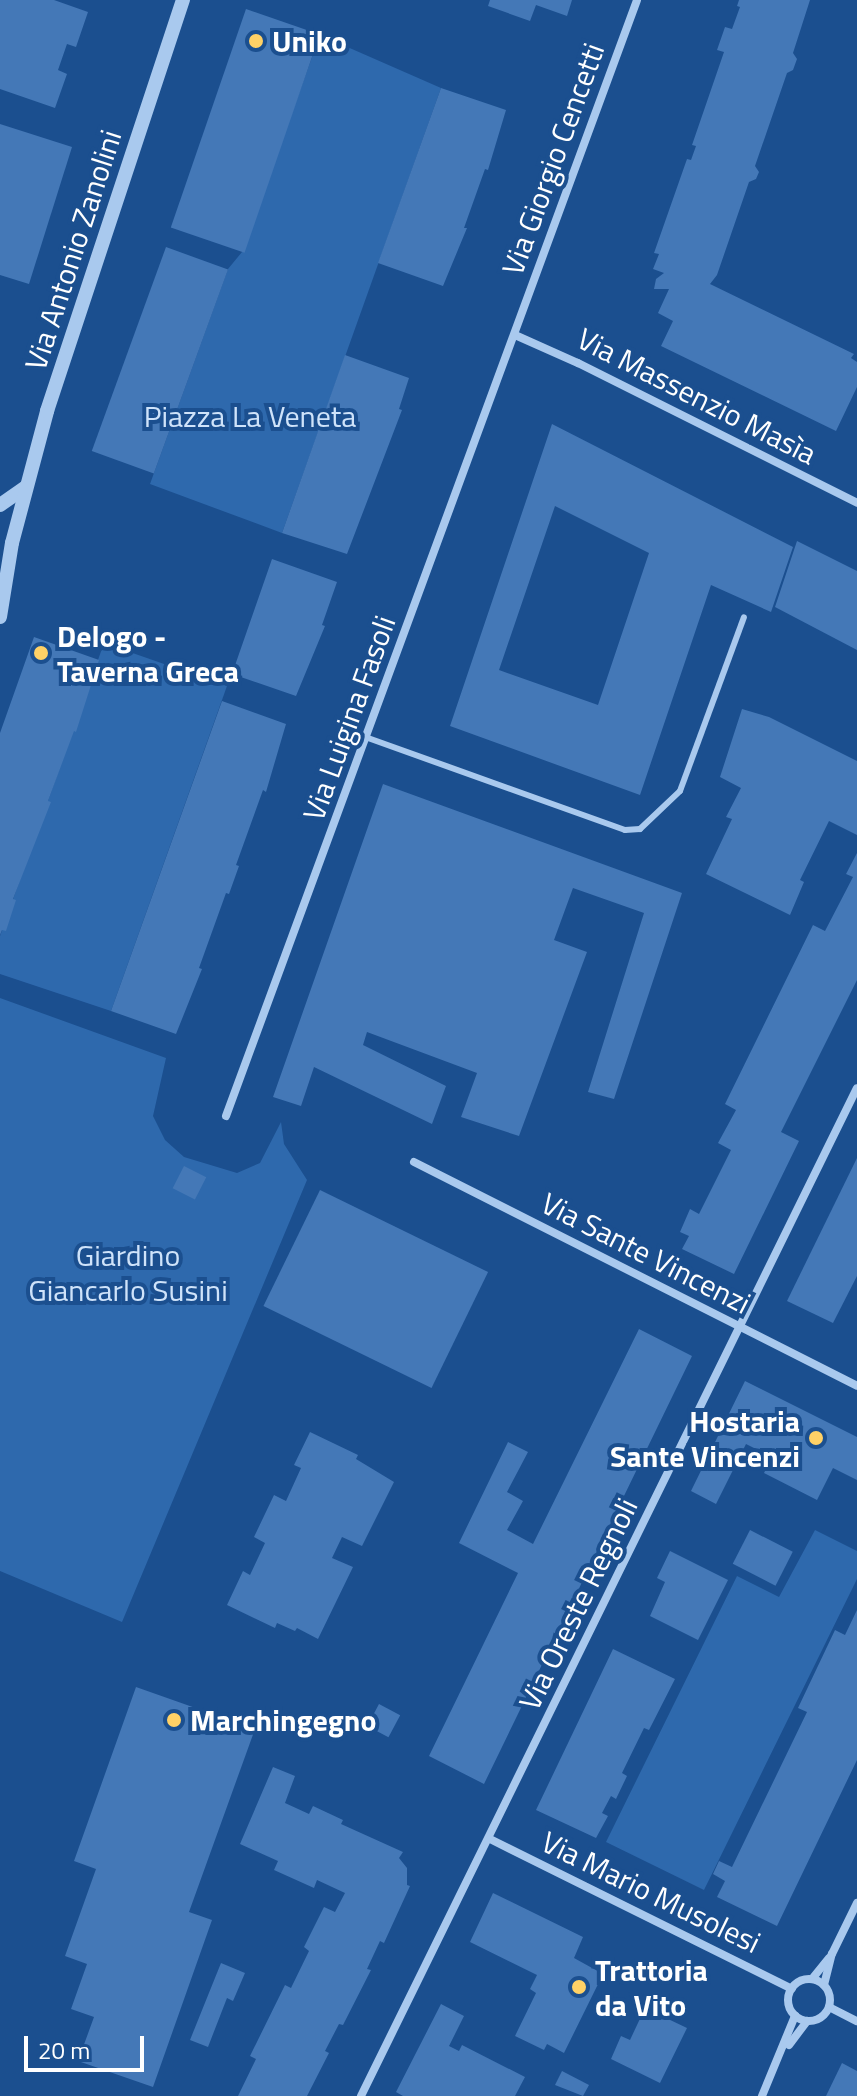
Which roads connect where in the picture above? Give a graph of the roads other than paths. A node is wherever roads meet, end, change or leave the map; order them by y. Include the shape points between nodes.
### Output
1 (183, 0) edge
2 (637, 0) edge
3 (515, 335) junction
4 (26, 487) junction
5 (857, 503) edge
6 (0, 505) edge
7 (4, 579) edge
8 (0, 617) edge
9 (744, 617) dead end
10 (368, 738) junction
11 (857, 1088) edge
12 (226, 1116) dead end
13 (414, 1162) dead end
14 (739, 1327) junction
15 (857, 1386) edge
16 (490, 1839) junction
17 (857, 1903) edge
18 (832, 1954) junction
19 (812, 1979) junction
20 (824, 1985) junction
21 (792, 1989) junction
22 (829, 2007) junction
23 (795, 2016) junction
24 (807, 2021) junction
25 (857, 2021) edge
26 (783, 2052) junction
27 (361, 2096) edge
28 (762, 2096) edge

1 - 4 street, Via Antonio Zanolini
2 - 3 street, Via Giorgio Cencetti
3 - 5 street, Via Massenzio Masìa
3 - 10 street, Via Luigina Fasoli
4 - 6 street
4 - 7 street, Via Antonio Zanolini
7 - 8 street, Via Antonio Zanolini
9 - 10 lane via 680,791 640,829 625,830
10 - 12 street, Via Luigina Fasoli
11 - 14 street, Via Oreste Regnoli
13 - 14 street, Via Sante Vincenzi
14 - 15 street, Via Sante Vincenzi
14 - 16 street, Via Oreste Regnoli
16 - 21 street, Via Mario Musolesi
16 - 27 street, Via Oreste Regnoli
17 - 18 street
18 - 19 street
18 - 20 street
19 - 20 street
19 - 21 street
20 - 22 street
21 - 23 street via 788,2000
22 - 24 street via 821,2017
22 - 25 street
23 - 24 street
23 - 26 street
24 - 26 street
26 - 28 street

